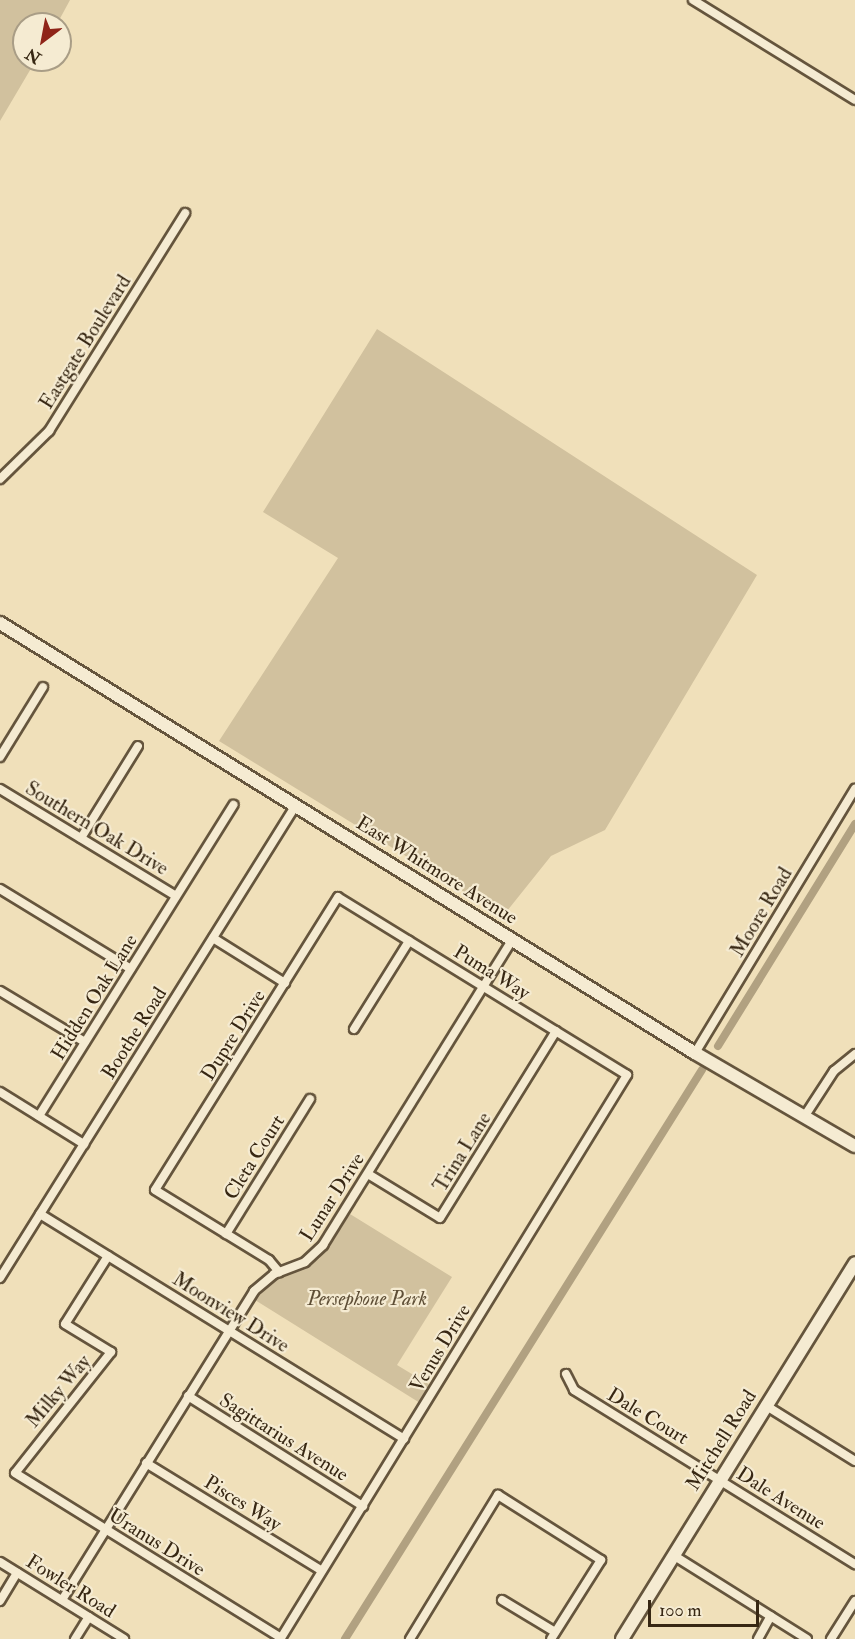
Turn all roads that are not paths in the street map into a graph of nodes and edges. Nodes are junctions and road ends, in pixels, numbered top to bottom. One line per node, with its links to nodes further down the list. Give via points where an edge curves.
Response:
1 (693, 0): 2 (street)
2 (855, 100)
3 (185, 213): 4 (street, Eastgate Boulevard, via 49,431)
4 (0, 479)
5 (0, 623): 12 (main road, East Whitmore Avenue)
6 (43, 687): 8 (street)
7 (138, 746): 13 (street)
8 (0, 757)
9 (0, 789): 13 (street, Southern Oak Drive)
10 (855, 789): 27 (street, Moore Road)
11 (233, 805): 15 (street, Hidden Oak Lane)
12 (296, 805): 17 (street, Boothe Road); 19 (main road, East Whitmore Avenue)
13 (81, 838): 15 (street, Southern Oak Drive)
14 (0, 889): 20 (street)
15 (176, 896): 20 (street, Hidden Oak Lane)
16 (338, 897): 18 (street, Puma Way); 21 (street, Dupre Drive)
17 (213, 938): 21 (street); 34 (street, Boothe Road)
18 (409, 940): 22 (street, Puma Way); 24 (street)
19 (512, 940): 22 (street, Lunar Drive); 27 (main road, East Whitmore Avenue)
20 (130, 969): 26 (street, Hidden Oak Lane)
21 (285, 982): 38 (street, Dupre Drive, via 155,1190)
22 (484, 987): 25 (street, Puma Way); 36 (street, Lunar Drive)
23 (0, 991): 26 (street)
24 (354, 1029)
25 (556, 1031): 29 (street, Puma Way); 36 (street, Trina Lane, via 440,1218)
26 (85, 1042): 32 (street, Hidden Oak Lane)
27 (695, 1053): 33 (main road, East Whitmore Avenue)
28 (855, 1054): 33 (street, via 834,1071)
29 (627, 1075): 47 (street, Venus Drive)
30 (0, 1092): 32 (street)
31 (310, 1099): 38 (street, Cleta Court)
32 (39, 1116): 34 (street)
33 (804, 1118): 35 (main road, East Whitmore Avenue)
34 (84, 1144): 37 (street, Boothe Road)
35 (855, 1146)
36 (368, 1174): 41 (street, Lunar Drive, via 317,1252)
37 (40, 1214): 39 (street, Moonview Drive); 42 (street, Boothe Road)
38 (226, 1234): 41 (street, via 269,1260)
39 (108, 1256): 43 (street, Moonview Drive); 50 (street, Milky Way, via 65,1324 111,1352)
40 (855, 1263): 46 (main road, Mitchell Road)
41 (279, 1272): 43 (street, Lunar Drive, via 256,1289)
42 (0, 1278)
43 (229, 1330): 45 (street, Lunar Drive); 47 (street, Moonview Drive)
44 (567, 1374): 51 (street, Dale Court, via 574,1390)
45 (188, 1396): 49 (street, Lunar Drive); 52 (street, Sagittarius Avenue)
46 (765, 1405): 48 (street); 51 (main road, Mitchell Road)
47 (404, 1439): 52 (street, Venus Drive)
48 (855, 1461)
49 (146, 1463): 53 (street, Lunar Drive); 57 (street, Pisces Way)
50 (15, 1473): 53 (street, Uranus Drive)
51 (720, 1480): 54 (main road, Mitchell Road); 56 (street, Dale Avenue)
52 (363, 1506): 57 (street, Venus Drive)
53 (105, 1529): 59 (street, Lunar Drive); 66 (street, Uranus Drive)
54 (673, 1555): 63 (street); 70 (main road, Mitchell Road)
55 (0, 1562): 58 (street, Fowler Road)
56 (855, 1564)
57 (322, 1571): 66 (street, Venus Drive)
58 (17, 1573): 59 (street, Fowler Road); 61 (street)
59 (62, 1600): 64 (street, Fowler Road)
60 (502, 1600): 65 (street)
61 (0, 1601)
62 (855, 1601): 73 (street)
63 (771, 1616): 71 (street); 72 (street)
64 (89, 1617): 67 (street); 68 (street, Fowler Road)
65 (553, 1636): 69 (street, via 601,1560 498,1495)
66 (280, 1638)
67 (75, 1639)
68 (124, 1639)
69 (410, 1639)
70 (622, 1639)
71 (758, 1639)
72 (807, 1639)
73 (831, 1639)

